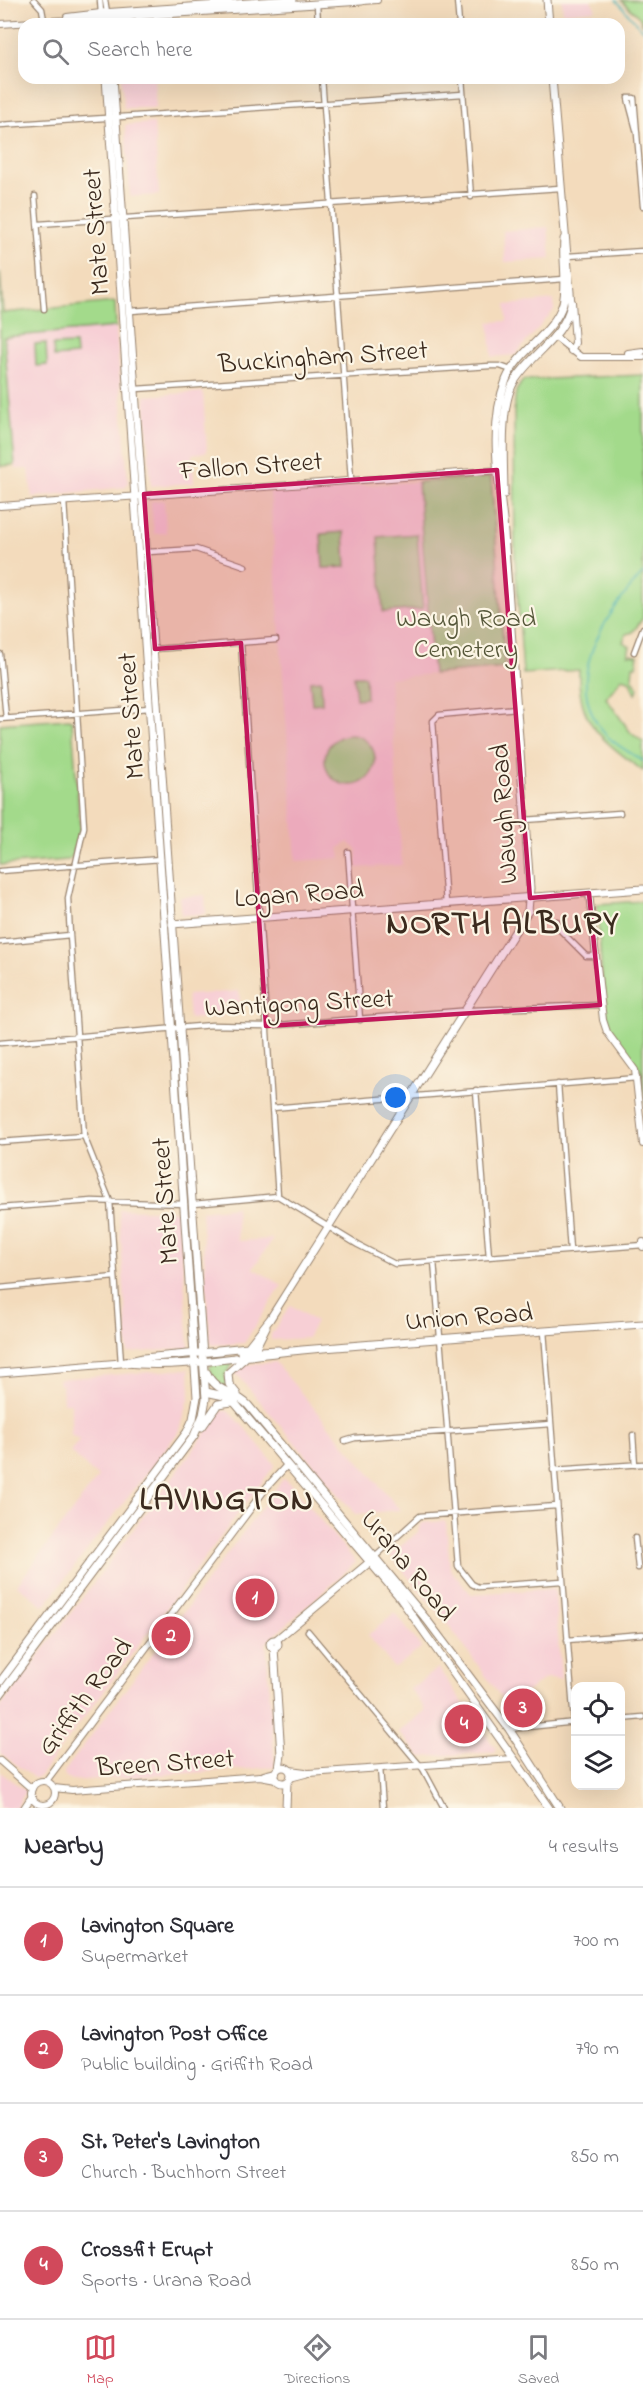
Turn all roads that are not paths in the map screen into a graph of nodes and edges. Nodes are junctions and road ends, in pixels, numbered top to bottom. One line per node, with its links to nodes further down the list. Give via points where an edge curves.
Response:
1 (34, 0): 11 (street)
2 (102, 0): 12 (street)
3 (293, 0): 8 (main road)
4 (362, 0): 5 (street); 9 (main road)
5 (377, 0)
6 (457, 0): 15 (street)
7 (547, 0): 16 (main road)
8 (233, 2): 12 (main road)
9 (317, 4): 10 (main road); 14 (street)
10 (146, 16): 12 (main road); 13 (main road)
11 (44, 18)
12 (105, 18)
13 (139, 18)
14 (318, 18)
15 (458, 18)
16 (548, 18)
17 (18, 22): 18 (street)
18 (0, 24)
19 (107, 84): 27 (main road, Mate Street)
20 (113, 84): 27 (main road, Mate Street)
21 (322, 84): 26 (street)
22 (463, 84): 24 (street)
23 (552, 84): 29 (main road)
24 (464, 94): 26 (street); 32 (street)
25 (634, 98): 30 (street, via 628,98 637,133)
26 (324, 104): 27 (street); 33 (street)
27 (113, 118): 28 (street); 35 (main road, Mate Street)
28 (0, 125)
29 (560, 188): 32 (street); 37 (main road)
30 (642, 190): 34 (street)
31 (35, 196): 36 (street)
32 (471, 196): 33 (street)
33 (332, 204): 35 (street); 42 (street)
34 (643, 206)
35 (120, 219): 36 (street); 44 (main road, Mate Street); 57 (main road, Mate Street)
36 (39, 225): 43 (street)
37 (564, 239): 39 (main road); 40 (main road, Waugh Road)
38 (643, 251): 39 (street)
39 (568, 256): 41 (main road)
40 (564, 279): 42 (street); 45 (main road, Waugh Road, via 563,303)
41 (571, 296): 46 (main road, Waugh Road, via 567,316); 47 (street, via 576,343)
42 (338, 297): 44 (street); 52 (street)
43 (44, 309)
44 (131, 311): 53 (main road, Mate Street)
45 (546, 330): 46 (main road); 51 (main road, Waugh Road)
46 (554, 336): 47 (street); 54 (main road, Waugh Road, via 512,384)
47 (571, 351): 49 (street, via 583,358)
48 (643, 351): 49 (street)
49 (610, 356): 50 (street)
50 (643, 357)
51 (511, 370): 52 (street, Buckingham Street, via 500,366); 54 (main road, Waugh Road, via 499,410)
52 (344, 375): 53 (street, Buckingham Street); 55 (street)
53 (136, 389): 56 (main road, Mate Street)
54 (500, 470): 55 (street, Fallon Street); 71 (main road, Waugh Road)
55 (351, 479): 56 (street, Fallon Street)
56 (144, 494): 57 (street, Fallon Street); 60 (main road, Mate Street)
57 (135, 495): 58 (street, Fallon Street); 70 (main road, Mate Street)
58 (64, 501): 59 (street, Fallon Street); 72 (street)
59 (0, 506)
60 (148, 552): 61 (street, via 196,549); 67 (main road, Mate Street)
61 (245, 566)
62 (643, 628): 66 (street)
63 (628, 639): 66 (street)
64 (276, 640): 65 (street)
65 (241, 643): 67 (street); 85 (street)
66 (635, 643): 68 (street)
67 (155, 649): 87 (main road, Mate Street)
68 (634, 652)
69 (0, 654): 73 (street)
70 (150, 708): 72 (street); 77 (main road, Mate Street)
71 (517, 708): 75 (main road, Waugh Road); 83 (street, via 434,717)
72 (77, 714): 73 (street); 78 (street, via 84,828)
73 (3, 719)
74 (620, 813): 75 (street)
75 (525, 820): 82 (main road, Waugh Road)
76 (348, 852): 84 (street)
77 (161, 859): 78 (street); 87 (main road, Mate Street)
78 (75, 864): 79 (street); 88 (street, via 68,898)
79 (0, 871)
80 (643, 889): 81 (main road, Logan Road)
81 (589, 893): 82 (main road, Logan Road); 90 (street)
82 (529, 898): 83 (main road, Logan Road); 92 (main road, Waugh Road, via 526,915)
83 (446, 904): 84 (main road, Logan Road)
84 (352, 911): 85 (main road, Logan Road); 93 (street)
85 (260, 917): 87 (main road, Logan Road); 94 (street)
86 (557, 921): 90 (street, via 558,928 586,957)
87 (170, 924): 95 (main road, Mate Street)
88 (70, 935): 89 (street); 96 (street)
89 (0, 942)
90 (595, 956): 91 (street)
91 (600, 1005): 92 (street, Wantigong Street); 98 (street, via 607,1032 632,1062)
92 (464, 1012): 93 (street, Wantigong Street); 101 (main road, Waugh Road)
93 (360, 1020): 94 (street, Wantigong Street)
94 (266, 1026): 95 (street, Wantigong Street); 102 (street)
95 (176, 1028): 96 (street, Wantigong Street); 108 (main road, Mate Street); 109 (main road, Mate Street)
96 (77, 1036): 97 (street, Wantigong Street); 103 (street)
97 (0, 1043)
98 (637, 1078): 99 (street); 105 (street)
99 (558, 1084): 100 (street); 113 (street)
100 (476, 1090): 101 (street); 114 (street)
101 (411, 1095): 102 (street); 111 (main road, Waugh Road)
102 (272, 1108): 106 (street)
103 (84, 1136): 104 (street); 107 (street)
104 (0, 1142)
105 (643, 1144)
106 (278, 1196): 109 (street); 111 (street)
107 (110, 1201): 108 (street); 110 (street); 116 (street)
108 (185, 1204): 128 (main road, Mate Street)
109 (194, 1204): 126 (main road, Mate Street)
110 (0, 1208)
111 (328, 1227): 115 (street, via 387,1262); 118 (main road, Waugh Road)
112 (643, 1245): 113 (street)
113 (570, 1250): 114 (street)
114 (489, 1257): 115 (street)
115 (434, 1261): 122 (street)
116 (115, 1278): 117 (street); 131 (street)
117 (0, 1288)
118 (270, 1319): 121 (main road, Waugh Road); 123 (main road, Waugh Road, via 248,1347)
119 (643, 1324): 120 (main road, Union Road)
120 (544, 1331): 122 (main road, Union Road); 138 (street)
121 (264, 1333): 124 (main road); 127 (main road, Waugh Road)
122 (441, 1339): 125 (main road, Union Road); 139 (street)
123 (218, 1350): 126 (main road, Union Road); 127 (main road, Union Road)
124 (267, 1350): 125 (main road, Union Road); 127 (main road, Union Road)
125 (298, 1350): 129 (main road, Union Road)
126 (204, 1351): 128 (main road, Union Road); 132 (main road, Mate Street)
127 (252, 1351): 129 (main road, Waugh Road)
128 (195, 1352): 130 (main road, Mate Street); 131 (main road, Union Road)
129 (245, 1357): 132 (main road, Union Road); 136 (main road, Waugh Road, via 229,1371 227,1378)
130 (196, 1361): 131 (main road, Union Road); 132 (main road, Union Road); 134 (main road, Mate Street)
131 (123, 1363): 133 (main road, Union Road)
132 (205, 1364): 135 (main road, Mate Street); 136 (main road, Urana Road, via 214,1386)
133 (0, 1373)
134 (198, 1382): 135 (main road); 144 (main road, Mate Street, via 192,1422)
135 (206, 1392): 137 (main road, Urana Road, via 224,1396); 141 (main road, Mate Street, via 204,1412)
136 (245, 1402): 143 (main road, Urana Road)
137 (236, 1405): 141 (main road, via 220,1402); 145 (main road, Urana Road)
138 (550, 1424): 139 (street); 149 (street)
139 (447, 1431): 142 (street); 152 (street)
140 (633, 1435): 147 (street)
141 (194, 1436): 148 (main road)
142 (345, 1441)
143 (295, 1459): 145 (main road); 158 (main road, Urana Road)
144 (165, 1462): 148 (main road); 151 (main road, Mate Street)
145 (287, 1464): 160 (main road, Urana Road); 183 (street, Griffith Road)
146 (643, 1464): 147 (street)
147 (635, 1465): 149 (street)
148 (171, 1467): 153 (main road)
149 (554, 1470): 150 (street)
150 (556, 1506): 152 (street); 162 (street)
151 (130, 1508): 153 (main road); 155 (main road, Mate Street)
152 (453, 1514): 158 (street, via 416,1518); 162 (street, via 458,1566 472,1584 485,1587)
153 (134, 1516): 156 (main road)
154 (635, 1538): 159 (street)
155 (99, 1549): 156 (main road); 163 (main road, Mate Street)
156 (106, 1554): 163 (main road)
157 (643, 1555): 159 (street)
158 (376, 1556): 160 (main road); 168 (main road, Urana Road)
159 (636, 1556): 161 (street)
160 (369, 1562): 171 (main road, Urana Road); 182 (main road, via 275,1644)
161 (638, 1568)
162 (562, 1581): 166 (street)
163 (74, 1590): 167 (main road)
164 (308, 1631): 180 (street)
165 (643, 1634): 166 (street)
166 (567, 1640): 170 (street)
167 (30, 1648): 169 (main road); 172 (main road)
168 (466, 1671): 171 (main road); 176 (main road, Urana Road)
169 (0, 1682)
170 (571, 1682)
171 (463, 1684): 178 (main road, Urana Road)
172 (0, 1695)
173 (643, 1718): 174 (street)
174 (625, 1719)
175 (571, 1723): 176 (street)
176 (509, 1729): 177 (main road, Urana Road)
177 (524, 1751): 178 (main road); 193 (main road, Urana Road)
178 (513, 1759): 180 (street, Breen Street); 192 (main road, Urana Road)
179 (0, 1761): 186 (street, via 21,1777)
180 (418, 1765): 181 (street, Breen Street); 191 (street)
181 (380, 1768): 182 (street, Breen Street); 190 (street)
182 (283, 1775): 185 (street, Breen Street); 189 (main road)
183 (46, 1781): 184 (street); 186 (street)
184 (54, 1788): 185 (street, Breen Street); 187 (street)
185 (72, 1790): 187 (street, Breen Street)
186 (37, 1797): 187 (street, Breen Street); 188 (street)
187 (52, 1802)
188 (26, 1808)
189 (286, 1808)
190 (383, 1808)
191 (444, 1808)
192 (549, 1808)
193 (560, 1808)

